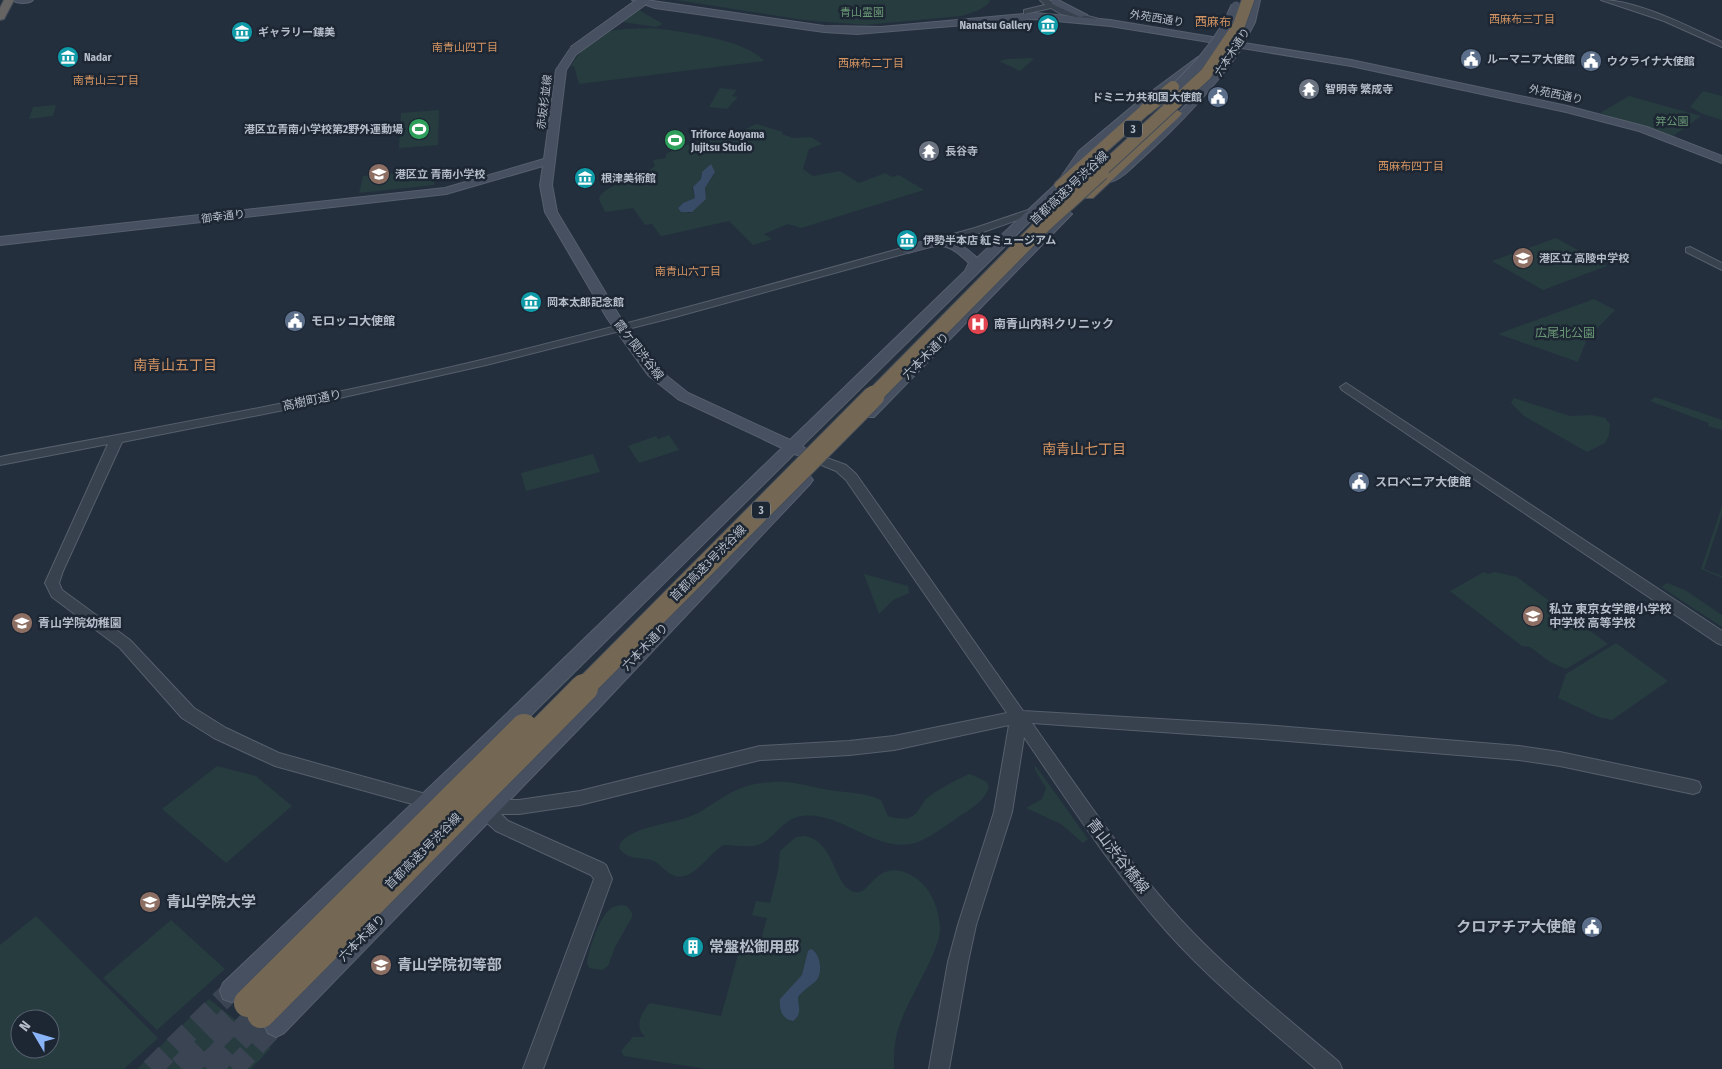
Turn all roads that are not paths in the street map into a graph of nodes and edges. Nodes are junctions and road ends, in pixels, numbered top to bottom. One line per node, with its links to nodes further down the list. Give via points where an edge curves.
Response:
1 (8, 0): 8 (main road); 13 (highway)
2 (17, 0): 3 (main road)
3 (29, 0)
4 (636, 0): 11 (main road, 外苑西通り, via 858,33)
5 (644, 0): 25 (main road, 赤坂杉並線, bridge, via 573,51 561,70)
6 (651, 0): 11 (main road, 外苑西通り, via 822,25 865,27)
7 (1605, 0): 19 (street, via 1667,19)
8 (0, 1)
9 (1244, 2): 14 (main road, 六本木通り); 16 (main road, 六本木通り, via 1227,17); 20 (highway, 首都高速3号渋谷線 / 3, bridge, via 1244,15 1233,36 1213,65); 21 (main road, bridge, via 1200,64); 28 (main road, bridge, via 1236,36 1216,66 1116,162)
10 (1053, 5): 11 (main road, 外苑西通り); 12 (main road, 外苑西通り); 12 (main road); 15 (street)
11 (1031, 14): 15 (main road, 外苑西通り)
12 (1083, 14): 16 (main road, 外苑西通り)
13 (0, 18)
14 (1251, 22): 17 (main road, via 1235,29); 18 (main road, 六本木通り)
15 (1110, 23): 16 (main road, 外苑西通り)
16 (1214, 37): 17 (main road, 外苑西通り); 20 (main road, 六本木通り)
17 (1227, 39): 18 (main road, 外苑西通り); 20 (main road)
18 (1241, 41): 23 (main road, 外苑西通り, via 1368,61 1600,113 1660,131); 24 (main road, 外苑西通り, via 1596,116 1668,138); 28 (main road, 六本木通り, via 1220,72 1182,114 1129,165)
19 (1722, 45)
20 (1202, 66): 22 (highway, bridge, via 1146,109); 26 (main road, 六本木通り, via 1184,73 1143,102 1083,153); 28 (highway, via 1192,95); 50 (highway, 首都高速3号渋谷線 / 3, bridge)
21 (1161, 102): 22 (main road)
22 (1096, 156): 26 (highway); 29 (main road)
23 (1722, 156)
24 (1722, 160)
25 (549, 161): 27 (main road); 36 (main road, 霞ケ関渋谷線, via 547,198 551,212)
26 (1061, 184): 29 (main road, 六本木通り)
27 (446, 191): 31 (main road, 御幸通り)
28 (1088, 195): 29 (main road)
29 (1049, 218): 30 (main road); 32 (street, via 979,230); 38 (main road, 六本木通り); 40 (main road)
30 (1004, 238): 35 (main road)
31 (0, 241)
32 (908, 249): 35 (main road, via 942,241 952,242 976,263); 36 (street)
33 (1690, 250): 34 (street)
34 (1722, 267)
35 (970, 272): 40 (main road)
36 (621, 328): 39 (street, 高樹町通り, via 428,375); 40 (main road, 霞ケ関渋谷線, via 653,372 683,396)
37 (1346, 387): 43 (street)
38 (892, 390): 40 (main road, via 866,399 820,445); 42 (main road, 六本木通り)
39 (116, 439): 41 (street, 高樹町通り); 47 (street, via 56,571 52,583 57,593 125,644 188,713 220,733 275,759)
40 (800, 450): 42 (main road, 霞ケ関渋谷線); 47 (main road, via 712,526)
41 (0, 460)
42 (824, 461): 44 (main road, 六本木通り); 45 (street, 青山渋谷橋線, via 851,477)
43 (1722, 639)
44 (600, 694): 48 (main road, via 526,739); 49 (main road, 六本木通り)
45 (1018, 717): 46 (street, via 1263,732 1519,753); 49 (street, via 894,743 760,753 580,798 519,807); 52 (street, via 1003,812 967,925); 53 (street, 青山渋谷橋線, via 1117,858 1174,926 1238,990)
46 (1693, 787)
47 (427, 802): 48 (street); 50 (main road)
48 (456, 805): 49 (street)
49 (490, 807): 50 (main road, 六本木通り); 51 (street, via 493,818 502,826 597,869 603,879)
50 (254, 1008)
51 (533, 1069)
52 (939, 1069)
53 (1332, 1069)

